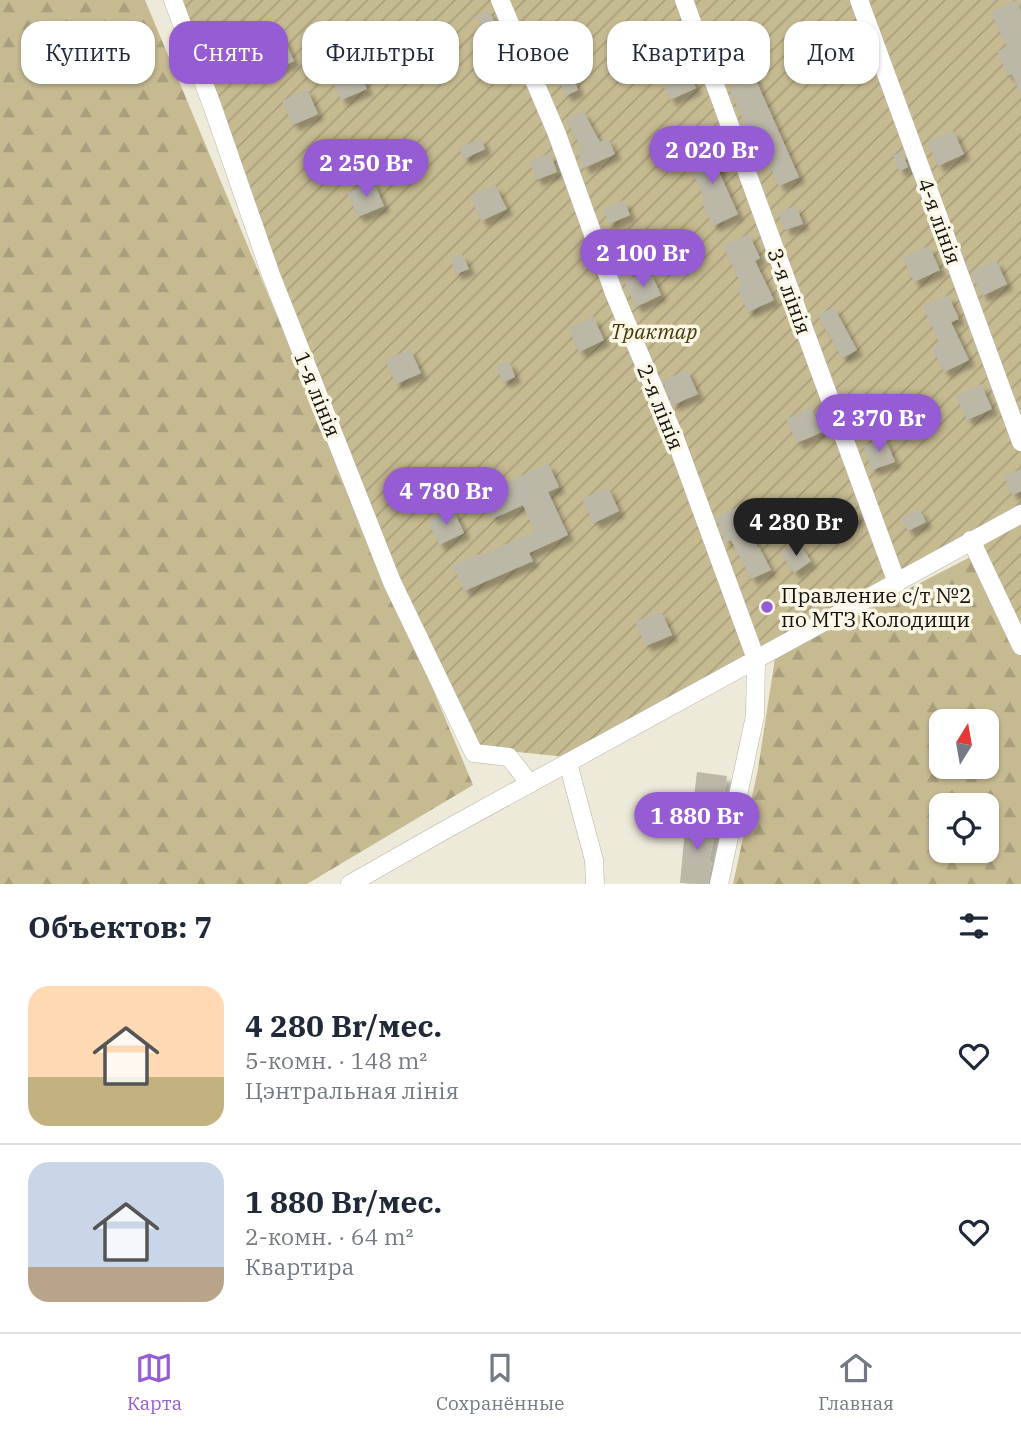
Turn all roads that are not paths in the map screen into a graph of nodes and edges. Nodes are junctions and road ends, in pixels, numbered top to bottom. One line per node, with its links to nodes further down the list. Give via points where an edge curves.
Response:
1 (173, 0): 12 (street, 1-я лінія, via 271,275 392,582 474,753 509,757)
2 (500, 0): 10 (street, 2-я лінія, via 557,134)
3 (684, 0): 8 (street, 3-я лінія)
4 (859, 0): 5 (street, 4-я лінія)
5 (1021, 442)
6 (1021, 514): 7 (street)
7 (971, 540): 8 (street); 9 (street)
8 (897, 583): 10 (street)
9 (1021, 646)
10 (756, 659): 11 (street); 15 (street, via 755,716)
11 (568, 762): 12 (street); 14 (street, via 594,860)
12 (530, 784): 13 (street)
13 (350, 884)
14 (595, 884)
15 (719, 884)

